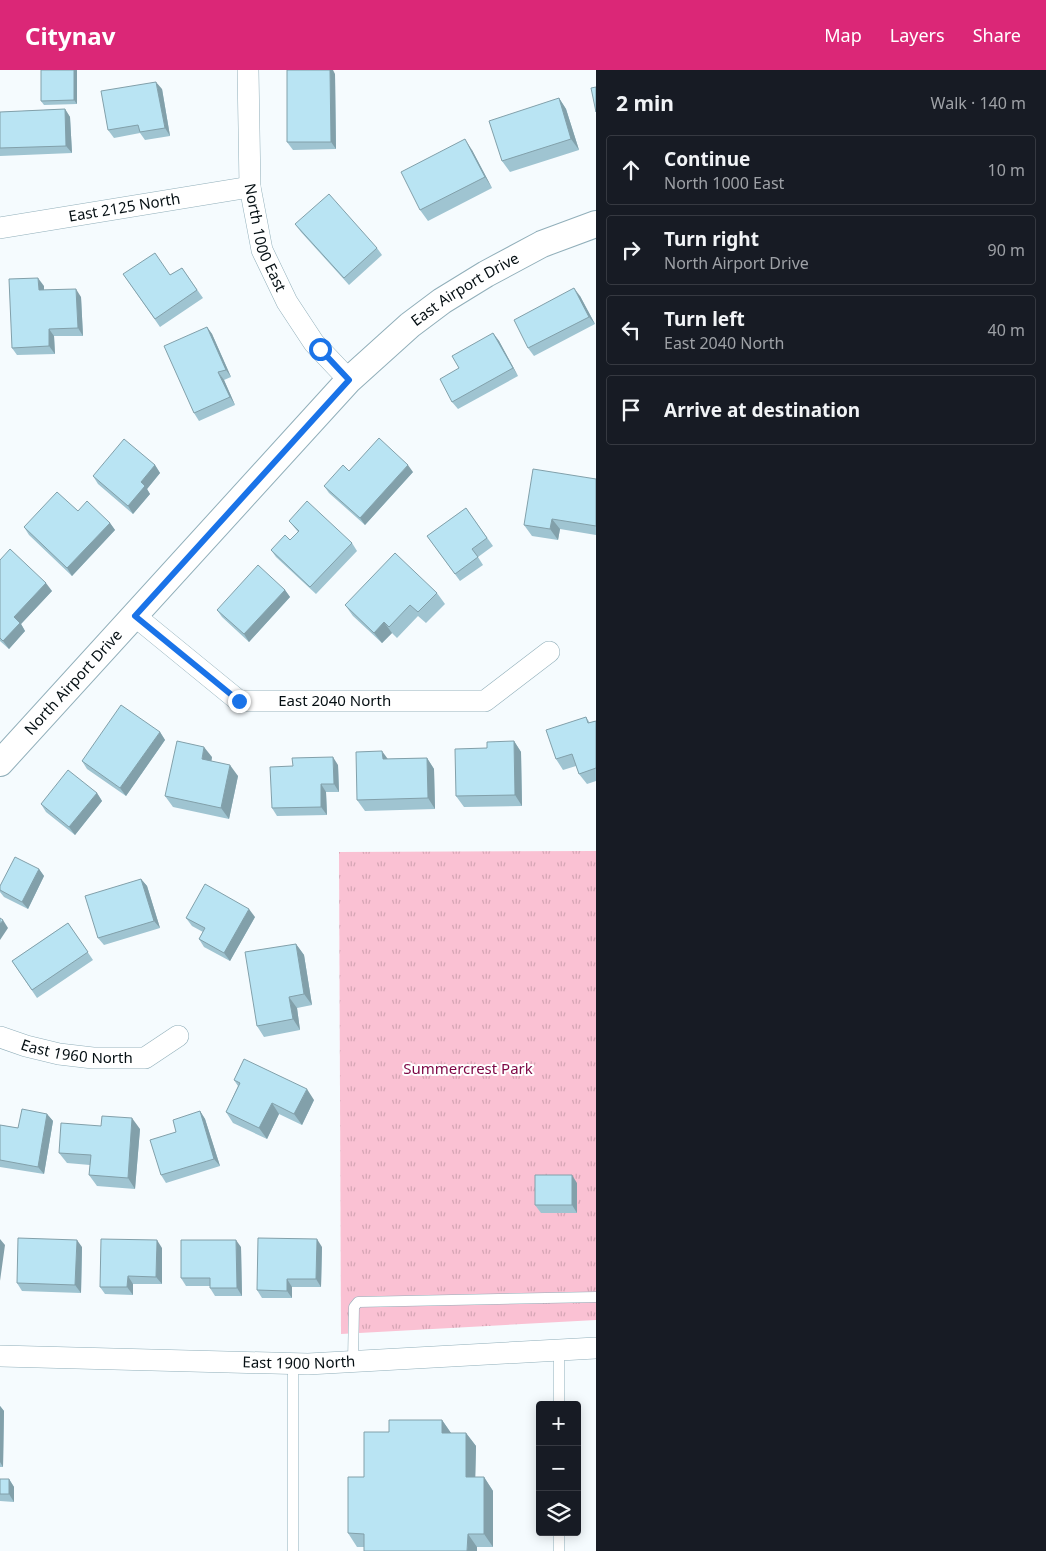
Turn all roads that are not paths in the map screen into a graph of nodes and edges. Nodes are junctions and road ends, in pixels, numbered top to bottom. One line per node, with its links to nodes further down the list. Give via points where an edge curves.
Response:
1 (248, 70): 2 (street, North 1000 East)
2 (250, 187): 4 (street, East 2125 North); 5 (street, North 1000 East, via 262,250 287,302 314,343)
3 (596, 224): 5 (street, East Airport Drive, via 542,244 442,301)
4 (0, 228)
5 (349, 380): 6 (street, North Airport Drive)
6 (135, 616): 7 (street, East 2040 North, via 239,701 485,701); 8 (street, North Airport Drive)
7 (549, 652)
8 (0, 764)
9 (178, 1036): 10 (street, East 1960 North, via 145,1058 59,1054)
10 (0, 1037)
11 (596, 1297): 15 (lane, via 358,1302 354,1307)
12 (596, 1348): 13 (street, East 1900 North)
13 (559, 1350): 15 (street, East 1900 North); 17 (lane)
14 (0, 1356): 16 (street, East 1900 North)
15 (353, 1361): 16 (street, East 1900 North)
16 (294, 1363): 19 (lane)
17 (559, 1401)
18 (559, 1536): 20 (lane)
19 (293, 1551)
20 (559, 1551)

